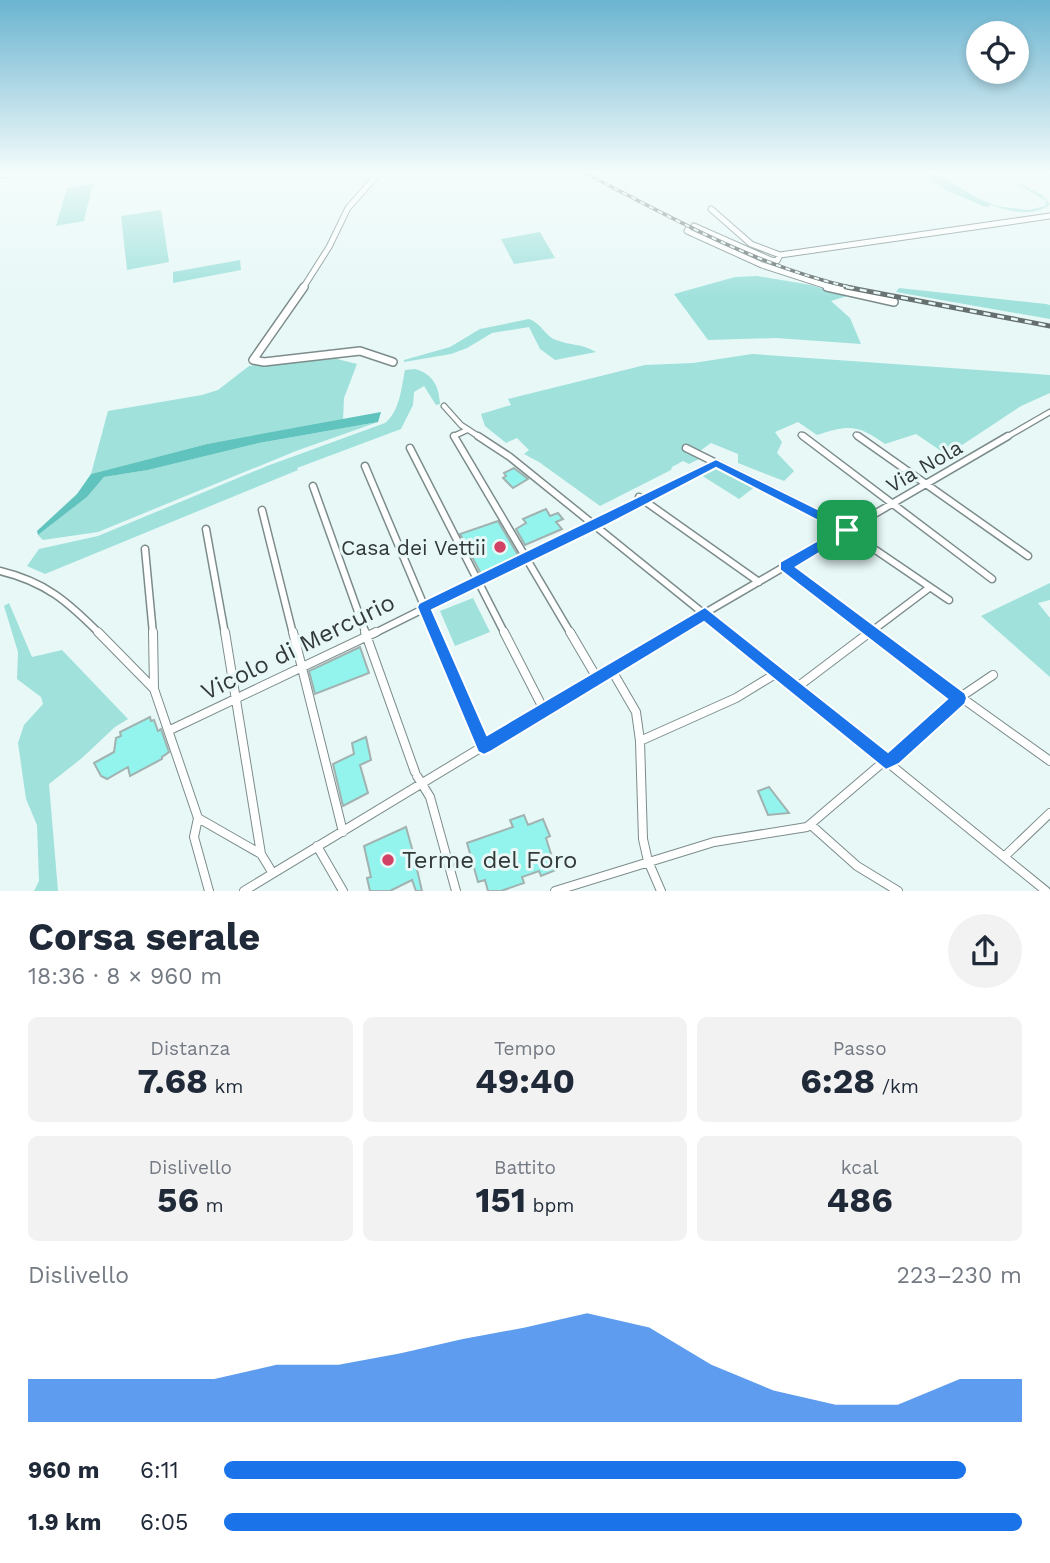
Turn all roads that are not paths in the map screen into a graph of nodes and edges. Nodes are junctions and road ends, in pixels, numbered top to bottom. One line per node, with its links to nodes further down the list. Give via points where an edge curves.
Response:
1 (344, 216): 6 (street, via 281,323 253,360 360,351)
2 (717, 216): 4 (street, via 760,249)
3 (1050, 216): 4 (street)
4 (780, 255): 5 (street, via 777,261 771,260 700,226 687,231 785,275)
5 (894, 302)
6 (393, 362)
7 (444, 406): 9 (street)
8 (1050, 412): 16 (street, Via Nola)
9 (464, 428): 21 (street, via 510,457); 26 (street, via 454,436)
10 (801, 435): 19 (street)
11 (856, 435): 16 (street)
12 (410, 448): 30 (street)
13 (686, 448): 14 (street)
14 (716, 463): 18 (street, Vicolo di Mercurio); 23 (street)
15 (365, 466): 34 (street)
16 (925, 484): 19 (street, Via Nola); 25 (street)
17 (313, 486): 37 (street)
18 (641, 498): 21 (street, Vicolo di Mercurio); 31 (street)
19 (891, 503): 23 (street, Via Nola); 29 (street)
20 (262, 510): 38 (street)
21 (595, 526): 26 (street, Vicolo di Mercurio); 35 (street)
22 (206, 529): 46 (street)
23 (847, 530): 27 (street, Via Nola); 32 (street)
24 (145, 549): 44 (street, via 155,643)
25 (1027, 556)
26 (527, 558): 30 (street, Vicolo di Mercurio); 42 (street)
27 (785, 566): 31 (street, Via Nola); 36 (street)
28 (0, 571): 44 (street, via 21,576 65,599)
29 (992, 579)
30 (477, 581): 34 (street, Vicolo di Mercurio); 47 (street)
31 (759, 582): 35 (street, Via Nola)
32 (929, 588): 33 (street); 36 (street)
33 (950, 600)
34 (424, 607): 37 (street, Vicolo di Mercurio); 50 (street)
35 (705, 614): 39 (street, Via Nola); 40 (street)
36 (869, 630): 43 (street); 45 (street)
37 (366, 636): 38 (street, Vicolo di Mercurio); 53 (street)
38 (304, 668): 46 (street, Vicolo di Mercurio); 57 (street)
39 (611, 669): 42 (street, Via Nola); 49 (street, via 636,712)
40 (777, 673): 43 (street); 49 (street, via 747,693)
41 (993, 676): 45 (street)
42 (597, 678): 47 (street, Via Nola)
43 (796, 688): 51 (street)
44 (154, 689): 48 (street)
45 (960, 698): 51 (street); 52 (street)
46 (237, 699): 48 (street, Vicolo di Mercurio); 59 (street)
47 (544, 710): 50 (street, Via Nola)
48 (170, 730): 55 (street)
49 (640, 741): 61 (street, via 643,839)
50 (484, 747): 53 (street, Via Nola, via 429,777)
51 (886, 761): 56 (street); 60 (street)
52 (1050, 761)
53 (418, 777): 57 (street, Via Nola); 67 (street)
54 (1050, 813): 60 (street)
55 (198, 818): 59 (street); 64 (street, via 194,837)
56 (811, 825): 61 (street, via 727,839); 63 (street, via 858,866)
57 (343, 832): 58 (street, Via Nola)
58 (317, 846): 62 (street, Via Nola); 66 (street)
59 (261, 854): 62 (street)
60 (1007, 854): 70 (street)
61 (648, 861): 68 (street); 69 (street)
62 (272, 872): 65 (street, Via Nola)
63 (894, 888)
64 (208, 891)
65 (244, 891)
66 (343, 891)
67 (457, 891)
68 (555, 891)
69 (661, 891)
70 (1046, 891)

